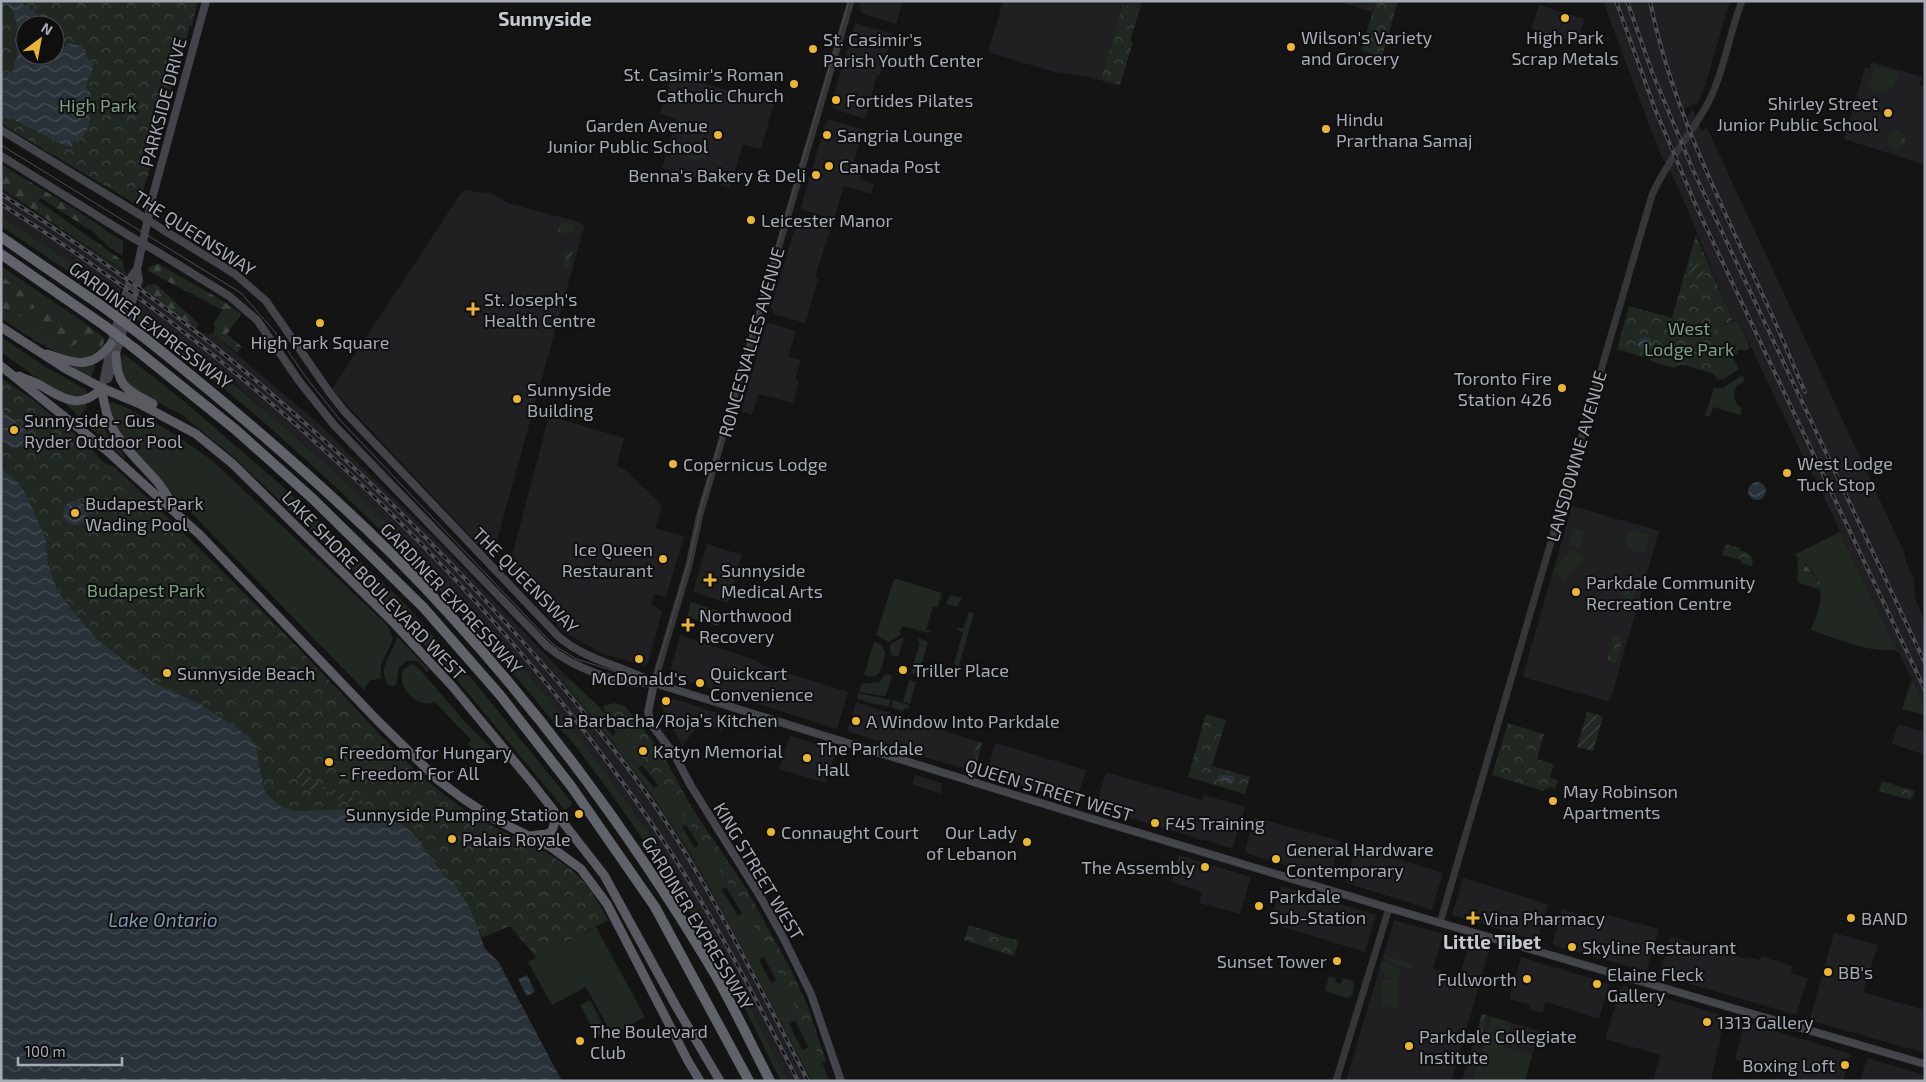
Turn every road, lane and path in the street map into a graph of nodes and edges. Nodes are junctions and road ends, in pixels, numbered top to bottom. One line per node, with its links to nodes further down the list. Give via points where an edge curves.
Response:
1 (206, 1): 8 (main road, PARKSIDE DRIVE, via 153,195)
2 (851, 1): 18 (street, RONCESVALLES AVENUE, via 700,514 689,565)
3 (1742, 1): 22 (street, LANSDOWNE AVENUE, via 1711,96 1652,195)
4 (1, 130): 18 (main road, THE QUEENSWAY, bridge, via 235,274 266,301 345,412 559,637 595,660)
5 (1, 156): 18 (main road, THE QUEENSWAY, bridge, via 229,296 258,320 298,382 334,425 547,646 562,658 599,674 632,682)
6 (1, 237): 27 (highway, GARDINER EXPRESSWAY, bridge, via 142,335 239,413 392,554 458,625 528,706 621,828 714,973)
7 (1, 254): 26 (highway, GARDINER EXPRESSWAY, bridge, via 105,326 236,430 320,505 422,607 500,695 572,786 655,907)
8 (137, 269): 10 (main road, PARKSIDE DRIVE, via 131,277); 12 (main road, PARKSIDE DRIVE, via 139,280)
9 (1, 327): 11 (highway, LAKE SHORE BOULEVARD WEST)
10 (111, 344): 11 (highway, via 101,355 86,363); 15 (main road, PARKSIDE DRIVE)
11 (35, 351): 15 (highway, LAKE SHORE BOULEVARD WEST)
12 (116, 355): 15 (main road, PARKSIDE DRIVE, via 107,383); 16 (highway, via 123,386 170,413)
13 (1, 366): 14 (highway)
14 (10, 372): 15 (highway, via 67,400 84,400 95,396); 17 (highway, via 106,450)
15 (102, 388): 16 (highway, LAKE SHORE BOULEVARD WEST); 17 (highway, via 106,414 113,431 155,479)
16 (196, 434): 19 (highway, LAKE SHORE BOULEVARD WEST, via 233,464 392,620 452,686)
17 (186, 523): 20 (highway, via 438,780 494,820)
18 (654, 683): 21 (main road, QUEEN STREET WEST); 28 (main road, KING STREET WEST, via 648,712 651,724 674,754 785,941 811,994)
19 (550, 804): 20 (highway, via 555,821 552,830 544,835); 25 (highway, LAKE SHORE BOULEVARD WEST, via 604,875 676,1008)
20 (528, 836): 24 (highway, via 571,860 599,891)
21 (1388, 908): 22 (main road, QUEEN STREET WEST); 29 (street)
22 (1440, 923): 23 (main road, QUEEN STREET WEST)
23 (1925, 1064)
24 (700, 1081)
25 (720, 1081)
26 (749, 1081)
27 (770, 1081)
28 (841, 1081)
29 (1336, 1081)

